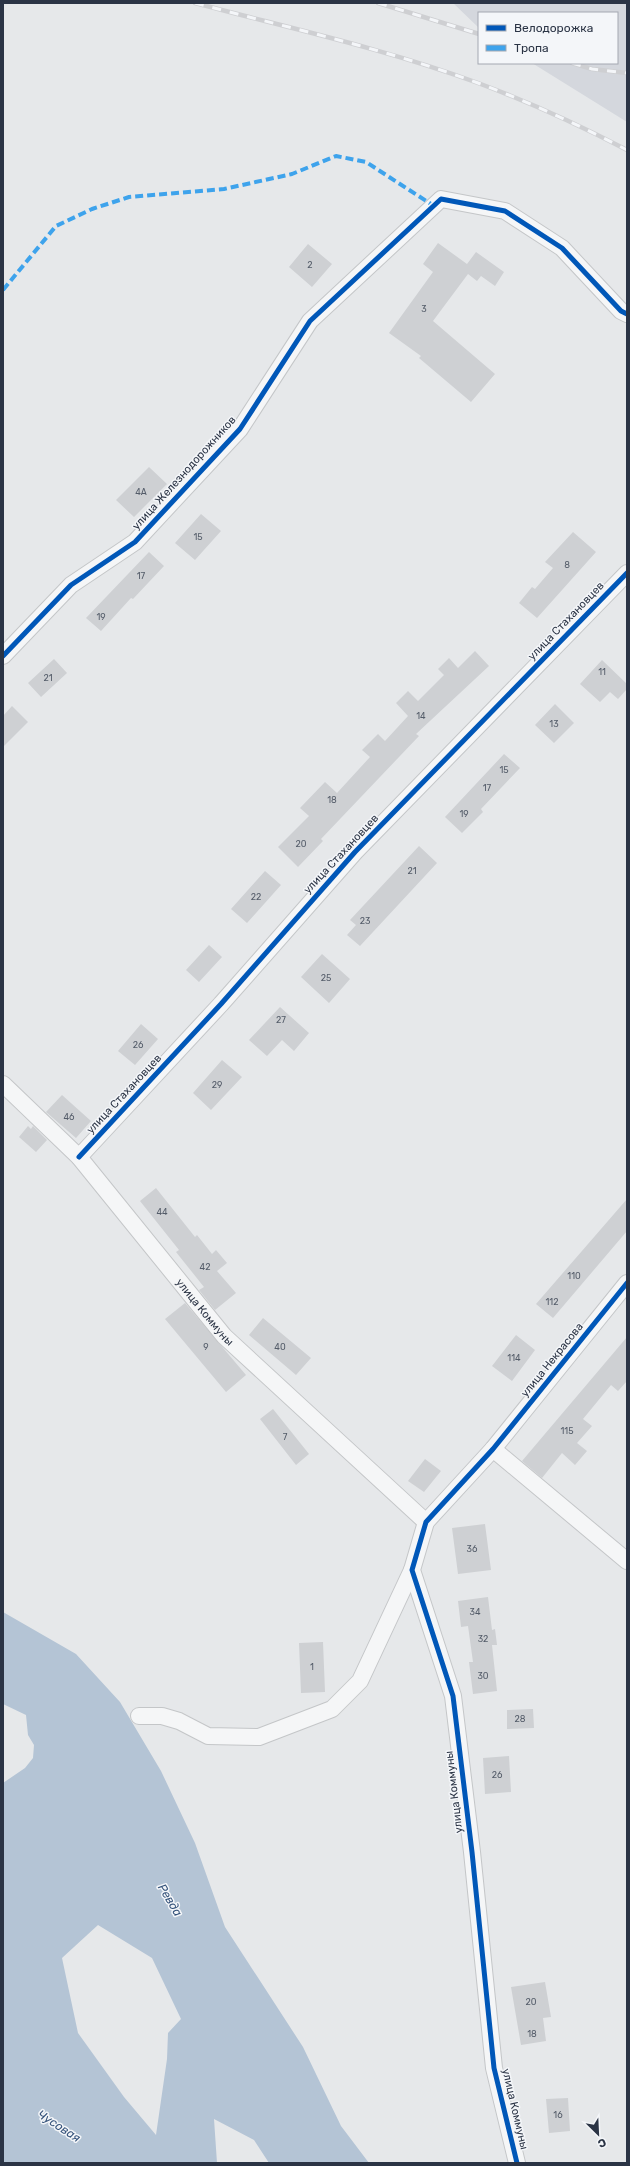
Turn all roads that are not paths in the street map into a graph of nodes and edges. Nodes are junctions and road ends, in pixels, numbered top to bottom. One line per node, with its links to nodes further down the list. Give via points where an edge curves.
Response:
1 (627, 314): 3 (street, улица Железнодорожников, via 621,312 562,248 505,211 441,199 310,321 240,429 135,542 71,585)
2 (627, 573): 5 (street, улица Стахановцев, via 355,852 221,1004)
3 (3, 656)
4 (3, 1084): 5 (street, улица Коммуны)
5 (79, 1157): 8 (street, улица Коммуны, via 224,1336)
6 (627, 1283): 7 (street, улица Некрасова)
7 (493, 1449): 8 (street); 9 (street)
8 (426, 1522): 10 (street)
9 (627, 1560)
10 (412, 1570): 11 (street, via 360,1681 332,1710 259,1737 208,1736 179,1720 162,1716); 12 (street, улица Коммуны, via 453,1696 494,2068)
11 (139, 1716)
12 (517, 2163)

